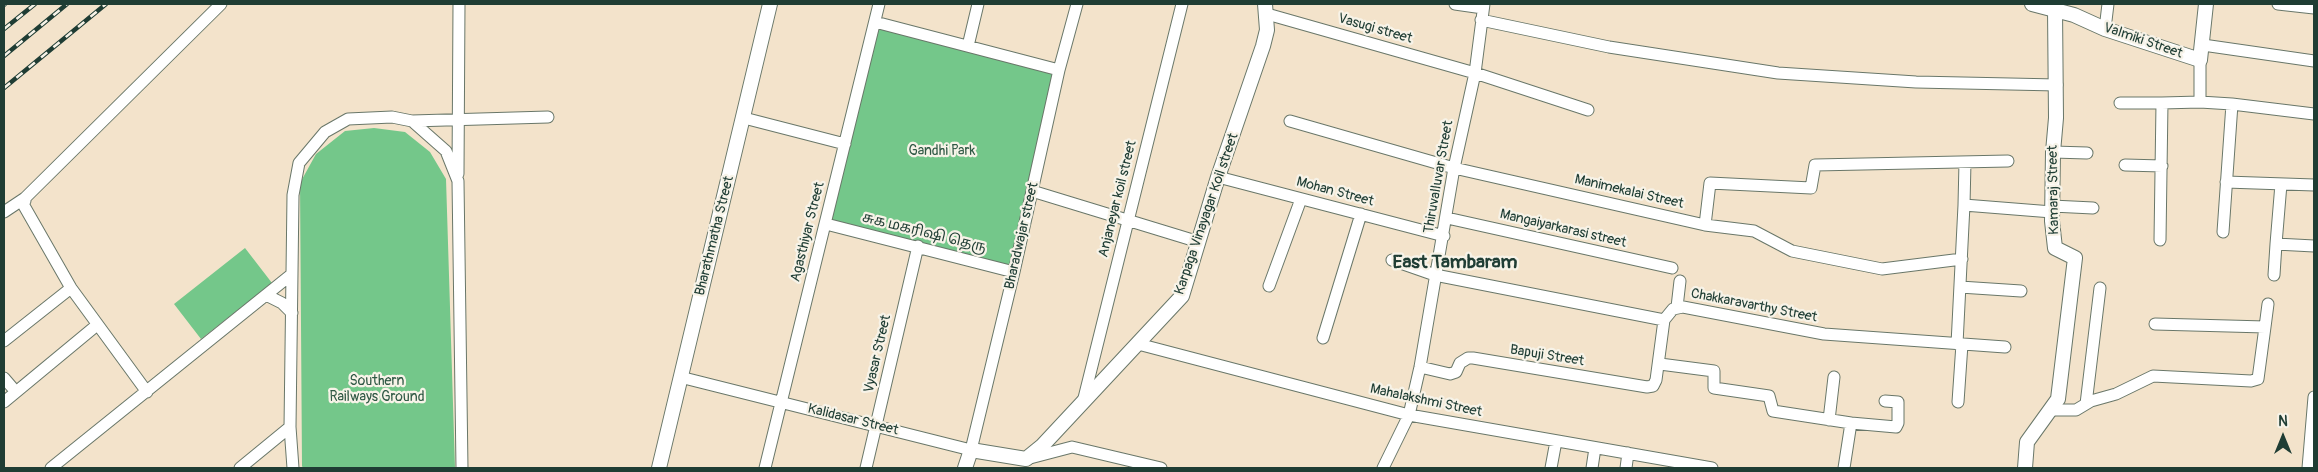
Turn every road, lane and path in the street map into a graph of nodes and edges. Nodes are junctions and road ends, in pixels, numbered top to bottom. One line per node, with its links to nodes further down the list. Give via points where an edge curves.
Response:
1 (221, 4): 52 (street)
2 (459, 4): 34 (street)
3 (770, 4): 35 (street, Bharathmatha Street)
4 (880, 4): 18 (street, Agasthiyar Street)
5 (978, 4): 21 (street)
6 (1077, 4): 24 (street, Bharadwajar street)
7 (1182, 4): 60 (street, Anjaneyar koil street)
8 (1455, 4): 13 (street)
9 (2032, 4): 16 (street, Valmiki Street)
10 (2108, 4): 19 (street)
11 (2204, 4): 20 (street, Valmiki Street)
12 (2278, 4): 14 (street)
13 (1484, 6): 17 (street, Thiruvalluvar Street)
14 (2314, 8)
15 (1266, 9): 25 (street, Vasugi street); 46 (street, Karpaga Vinayagar Koil street, via 1268,30)
16 (2055, 9): 19 (street, Valmiki Street); 26 (street, Kamaraj Street)
17 (1481, 20): 25 (street, Thiruvalluvar Street); 26 (street, via 1609,47 1778,73 1916,82)
18 (875, 22): 21 (street); 38 (street, Agasthiyar Street)
19 (2105, 29): 22 (street, Valmiki Street)
20 (2203, 45): 22 (street, Valmiki Street); 23 (street)
21 (968, 46): 24 (street)
22 (2200, 60): 27 (street)
23 (2314, 61)
24 (1058, 70): 51 (street, Bharadwajar street)
25 (1475, 74): 31 (street, Vasugi street); 45 (street, Thiruvalluvar Street)
26 (2057, 85): 39 (street, Kamaraj Street)
27 (2200, 102): 29 (street); 30 (street)
28 (2120, 103): 29 (street)
29 (2162, 103): 44 (street)
30 (2232, 104): 32 (street); 48 (street)
31 (1588, 110)
32 (2314, 114)
33 (548, 117): 34 (street)
34 (459, 118): 36 (street); 47 (street)
35 (744, 118): 38 (street); 98 (street, Bharathmatha Street)
36 (412, 121): 47 (street, via 446,151); 74 (street, via 392,117 348,119 325,132 299,164 293,195)
37 (1290, 121): 45 (street, Manimekalai Street)
38 (845, 144): 61 (street, Agasthiyar Street)
39 (2053, 152): 40 (street); 56 (street, Kamaraj Street)
40 (2086, 153)
41 (2008, 160): 42 (street)
42 (1965, 162): 54 (street); 62 (street, via 1815,165 1811,188 1710,183)
43 (2125, 165): 44 (street)
44 (2162, 166): 65 (street)
45 (1454, 168): 59 (street, Thiruvalluvar Street); 62 (street, Manimekalai Street)
46 (1218, 178): 53 (street, Mohan Street); 66 (street, Karpaga Vinayagar Koil street)
47 (458, 181): 125 (street)
48 (2226, 182): 49 (street); 63 (street)
49 (2281, 184): 50 (street); 67 (street)
50 (2314, 185)
51 (1032, 192): 60 (street); 73 (street, Bharadwajar street)
52 (25, 198): 57 (street); 80 (street, via 25,210)
53 (1301, 199): 58 (street, Mohan Street); 78 (street)
54 (1964, 205): 56 (street); 70 (street)
55 (2093, 208): 56 (street)
56 (2052, 209): 110 (street, Kamaraj Street, via 2055,248 2075,258 2058,399)
57 (4, 212)
58 (1360, 214): 64 (street, Mohan Street); 91 (street)
59 (1447, 218): 64 (street, Thiruvalluvar Street); 72 (street, Mangaiyarkarasi street)
60 (1128, 220): 66 (street); 107 (street, Anjaneyar koil street)
61 (826, 224): 68 (street, சுக மகரிஷி தெரு); 106 (street, Agasthiyar Street)
62 (1705, 225): 70 (street, Manimekalai Street, via 1754,231 1792,251 1882,269)
63 (2223, 232)
64 (1444, 236): 75 (street, Thiruvalluvar Street)
65 (2160, 240)
66 (1198, 242): 93 (street, Karpaga Vinayagar Koil street, via 1182,296)
67 (2276, 244): 69 (street); 76 (street)
68 (918, 246): 73 (street, சுக மகரிஷி தெரு); 114 (street, Vyasar Street)
69 (2314, 246)
70 (1962, 259): 79 (street)
71 (1392, 260): 75 (street)
72 (1672, 268)
73 (1014, 272): 118 (street, Bharadwajar street)
74 (292, 274): 83 (street); 86 (street)
75 (1435, 275): 87 (street); 97 (street, Thiruvalluvar Street)
76 (2274, 275)
77 (1680, 281): 85 (street)
78 (1269, 286)
79 (1960, 287): 82 (street); 94 (street)
80 (71, 288): 89 (street); 92 (street)
81 (2100, 288): 109 (street)
82 (2021, 291)
83 (266, 295): 86 (street, via 282,303); 102 (street)
84 (2268, 304): 90 (street)
85 (1677, 307): 87 (street, Chakkaravarthy Street); 94 (street, Chakkaravarthy Street, via 1824,334)
86 (292, 313): 115 (street)
87 (1664, 320): 96 (street, Bapuji Street)
88 (2155, 324): 90 (street)
89 (97, 325): 101 (street); 102 (street)
90 (2265, 328): 109 (street, via 2260,376 2255,380 2153,376)
91 (1323, 338)
92 (4, 341)
93 (1138, 344): 107 (street, Karpaga Vinayagar Koil street); 111 (street, Mahalakshmi Street)
94 (1960, 344): 95 (street, Chakkaravarthy Street); 108 (street)
95 (2005, 347)
96 (1660, 364): 97 (street, Bapuji Street, via 1653,386 1647,388 1473,358 1460,363 1456,372 1450,374); 112 (street, via 1714,371 1714,388 1767,395 1773,411)
97 (1420, 367): 111 (street, Thiruvalluvar Street)
98 (680, 377): 106 (street, Kalidasar Street); 126 (street, Bharathmatha Street)
99 (1834, 377): 112 (street)
100 (4, 378): 101 (street)
101 (16, 392): 105 (street)
102 (147, 392): 122 (street)
103 (2314, 397): 119 (street)
104 (1885, 401): 113 (street, via 1898,404 1898,425 1890,428)
105 (4, 402)
106 (781, 402): 114 (street, Kalidasar Street); 127 (street, Agasthiyar Street)
107 (1083, 402): 121 (street, Karpaga Vinayagar Koil street)
108 (1958, 402)
109 (2086, 404): 110 (street, via 2076,410)
110 (2050, 410): 137 (street, Kamaraj Street, via 2027,442)
111 (1409, 415): 116 (street, Mahalakshmi Street); 131 (street, Thiruvalluvar Street)
112 (1829, 420): 113 (street)
113 (1851, 423): 136 (street)
114 (877, 426): 118 (street, Kalidasar Street); 128 (street, Vyasar Street)
115 (290, 427): 123 (street); 124 (street)
116 (1556, 441): 117 (street, Mahalakshmi Street); 132 (street)
117 (1596, 448): 120 (street, Mahalakshmi Street); 133 (street)
118 (971, 450): 121 (street, Kalidasar Street); 129 (street, Bharadwajar street)
119 (2312, 450): 138 (street)
120 (1628, 453): 134 (street); 135 (street, Mahalakshmi Street)
121 (1026, 459): 130 (street, via 1072,447)
122 (51, 468)
123 (240, 468)
124 (293, 468)
125 (462, 468)
126 (659, 468)
127 (765, 468)
128 (866, 468)
129 (965, 468)
130 (1161, 468)
131 (1383, 468)
132 (1551, 468)
133 (1592, 468)
134 (1626, 468)
135 (1712, 468)
136 (1844, 468)
137 (2025, 468)
138 (2308, 468)

